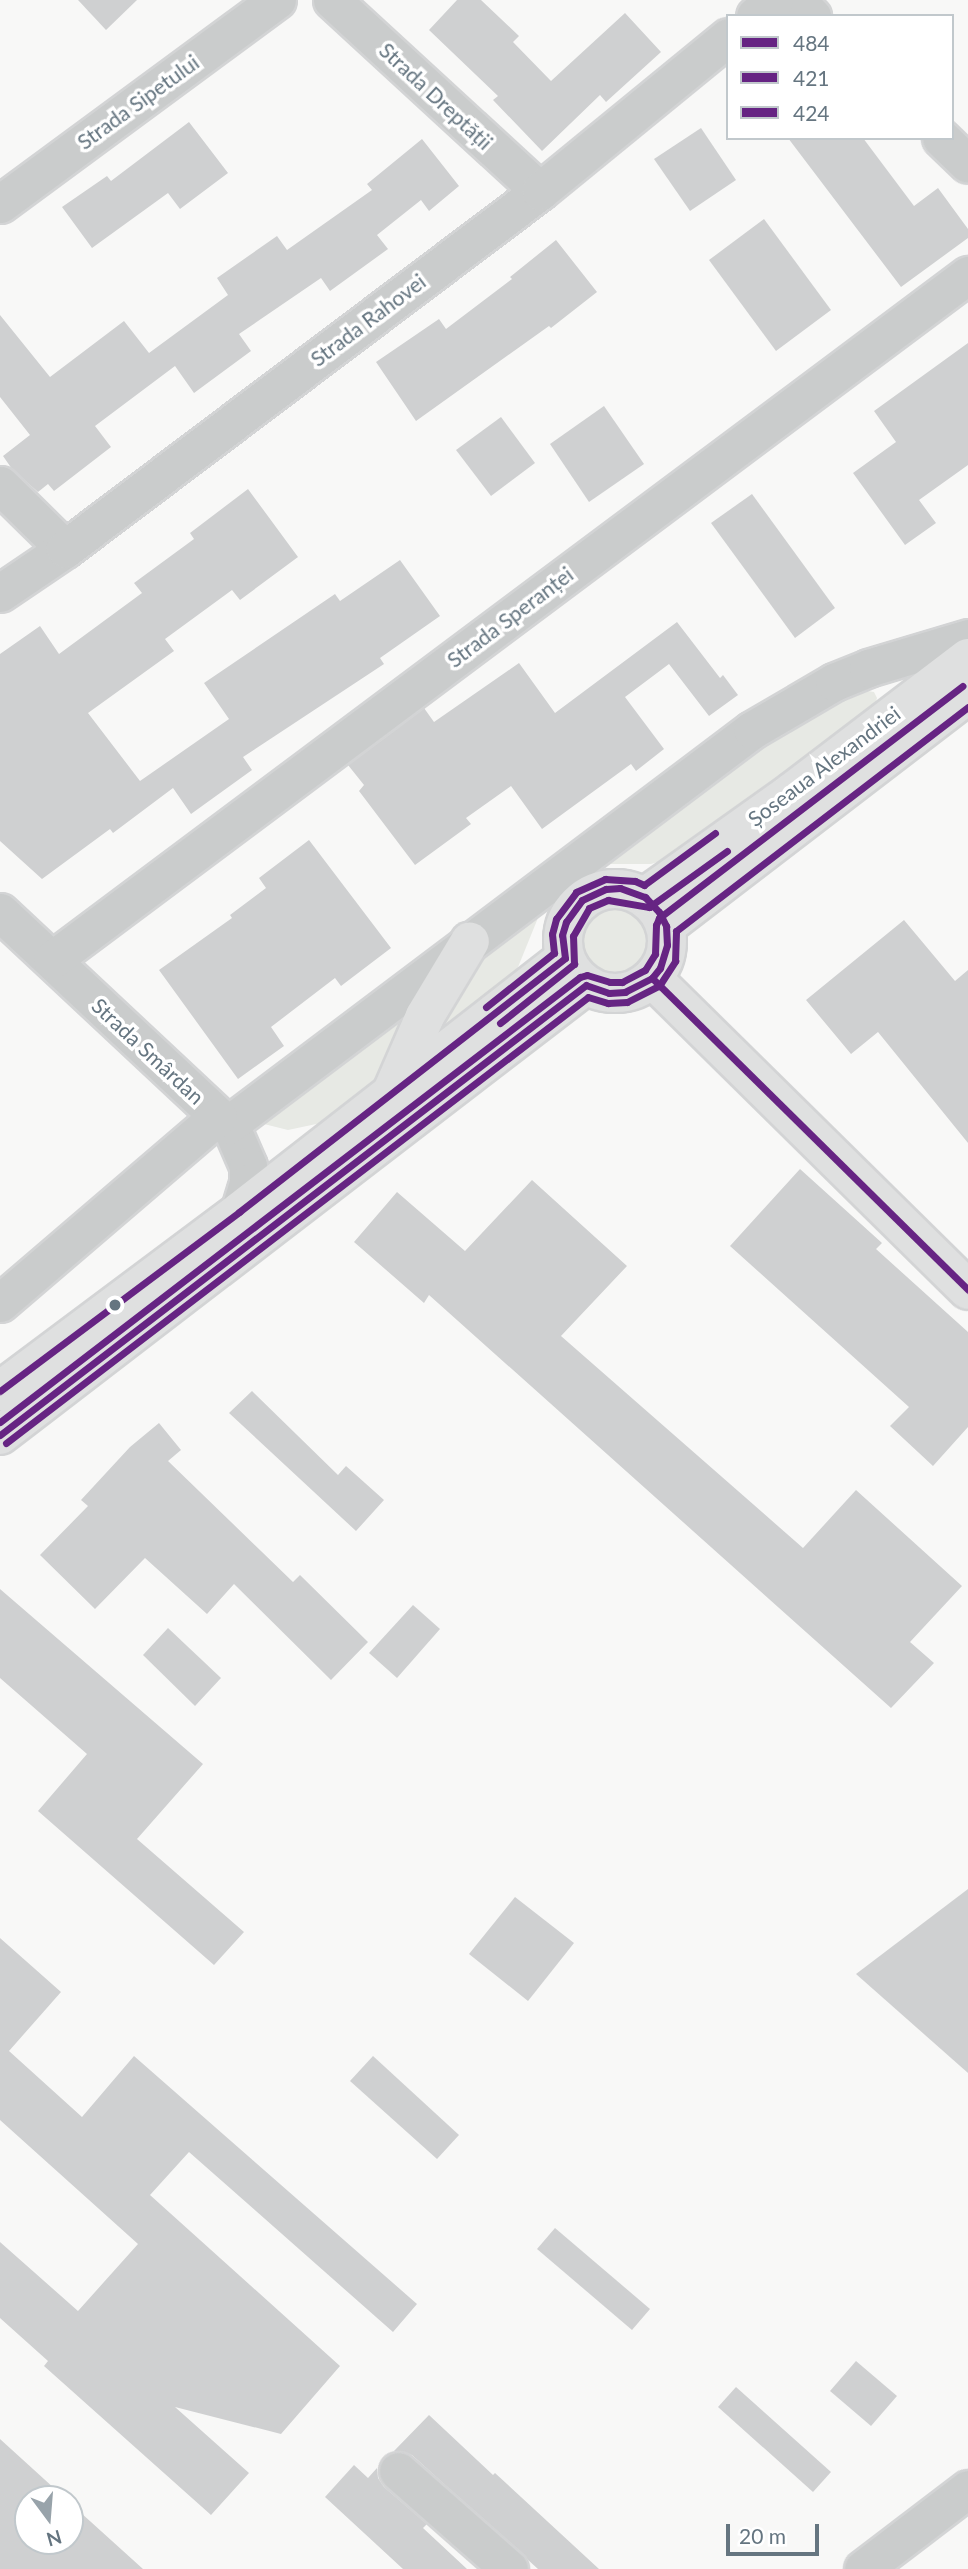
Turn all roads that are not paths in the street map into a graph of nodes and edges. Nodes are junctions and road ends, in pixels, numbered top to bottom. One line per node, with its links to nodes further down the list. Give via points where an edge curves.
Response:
1 (277, 0): 11 (street, Strada Sipetului)
2 (332, 0): 10 (street, Strada Dreptății)
3 (774, 0): 5 (street)
4 (796, 0): 6 (street)
5 (757, 14)
6 (810, 14)
7 (726, 39): 10 (street, Strada Rahovei)
8 (943, 140): 9 (street)
9 (968, 164)
10 (540, 191): 14 (street, Strada Rahovei)
11 (0, 204)
12 (968, 275): 22 (street, Strada Speranței)
13 (0, 485): 14 (street)
14 (65, 550): 15 (street, Strada Rahovei)
15 (0, 593)
16 (968, 638): 21 (street, via 834,682 752,730)
17 (968, 658): 20 (main road, Șoseaua Alexandriei, via 792,792)
18 (968, 694): 20 (main road, Șoseaua Alexandriei)
19 (0, 912): 22 (street, Strada Smârdan)
20 (656, 912): 23 (main road, via 633,891 606,889 582,900 562,935); 24 (main road, via 664,957)
21 (470, 942): 25 (main road, via 425,1016); 26 (street)
22 (52, 960): 26 (street, Strada Smârdan)
23 (575, 971): 24 (main road, via 609,993 625,992); 25 (main road); 31 (main road)
24 (652, 978): 28 (main road)
25 (391, 1094): 27 (main road)
26 (226, 1124): 27 (street, Strada Smârdan, via 248,1166); 29 (street)
27 (239, 1212): 30 (main road)
28 (968, 1290)
29 (0, 1303)
30 (0, 1391)
31 (0, 1435)
32 (398, 2471): 34 (street)
33 (968, 2489): 35 (street)
34 (509, 2569)
35 (863, 2569)

